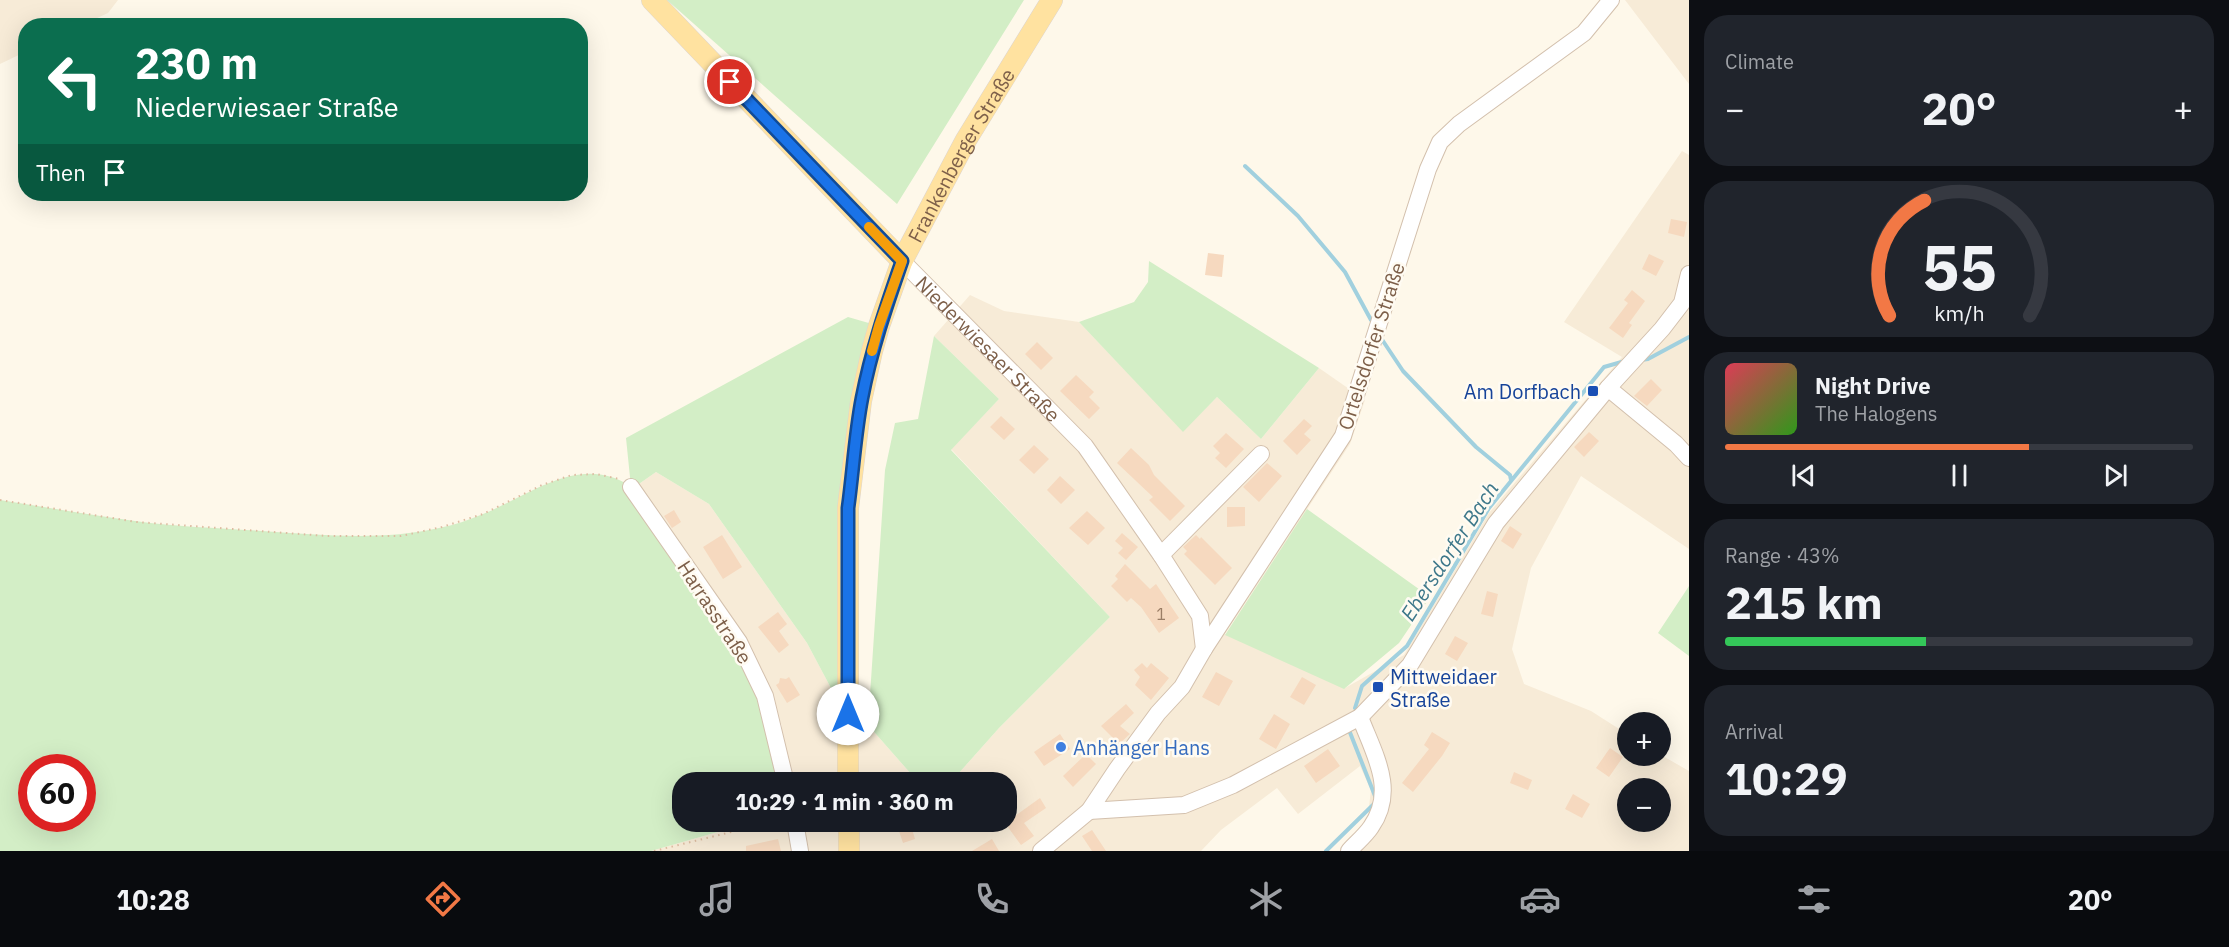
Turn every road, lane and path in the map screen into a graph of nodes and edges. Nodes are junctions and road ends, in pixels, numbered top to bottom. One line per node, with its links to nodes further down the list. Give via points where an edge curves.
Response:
1 (652, 0): 4 (main road, Niederwiesaer Straße)
2 (1052, 0): 4 (main road, Frankenberger Straße, via 966,140)
3 (1611, 0): 12 (street, Ortelsdorfer Straße, via 1584,33 1440,142 1343,436)
4 (902, 261): 11 (street, Niederwiesaer Straße, via 1085,446); 15 (main road, Frankenberger Straße, via 879,326 866,381 848,508)
5 (1689, 274): 6 (street, via 1682,303)
6 (1608, 388): 8 (street); 13 (street, via 1496,523 1410,666)
7 (1261, 454): 11 (street)
8 (1689, 458)
9 (631, 487): 10 (path, via 617,477 572,475 483,514 401,536 327,536 136,522); 14 (street, Harrasstraße, via 739,642 765,696)
10 (0, 500)
11 (1161, 555): 12 (street, Niederwiesaer Straße, via 1200,616)
12 (1204, 649): 16 (street, Ortelsdorfer Straße, via 1182,687 1158,713)
13 (1360, 717): 16 (street, via 1233,785 1184,805); 24 (street, via 1384,789 1382,808 1371,828)
14 (783, 772)
15 (848, 772)
16 (1089, 811): 23 (street)
17 (731, 832): 20 (path)
18 (797, 832): 21 (street)
19 (849, 832): 22 (main road)
20 (654, 851)
21 (800, 851)
22 (849, 851)
23 (1041, 851)
24 (1349, 851)

